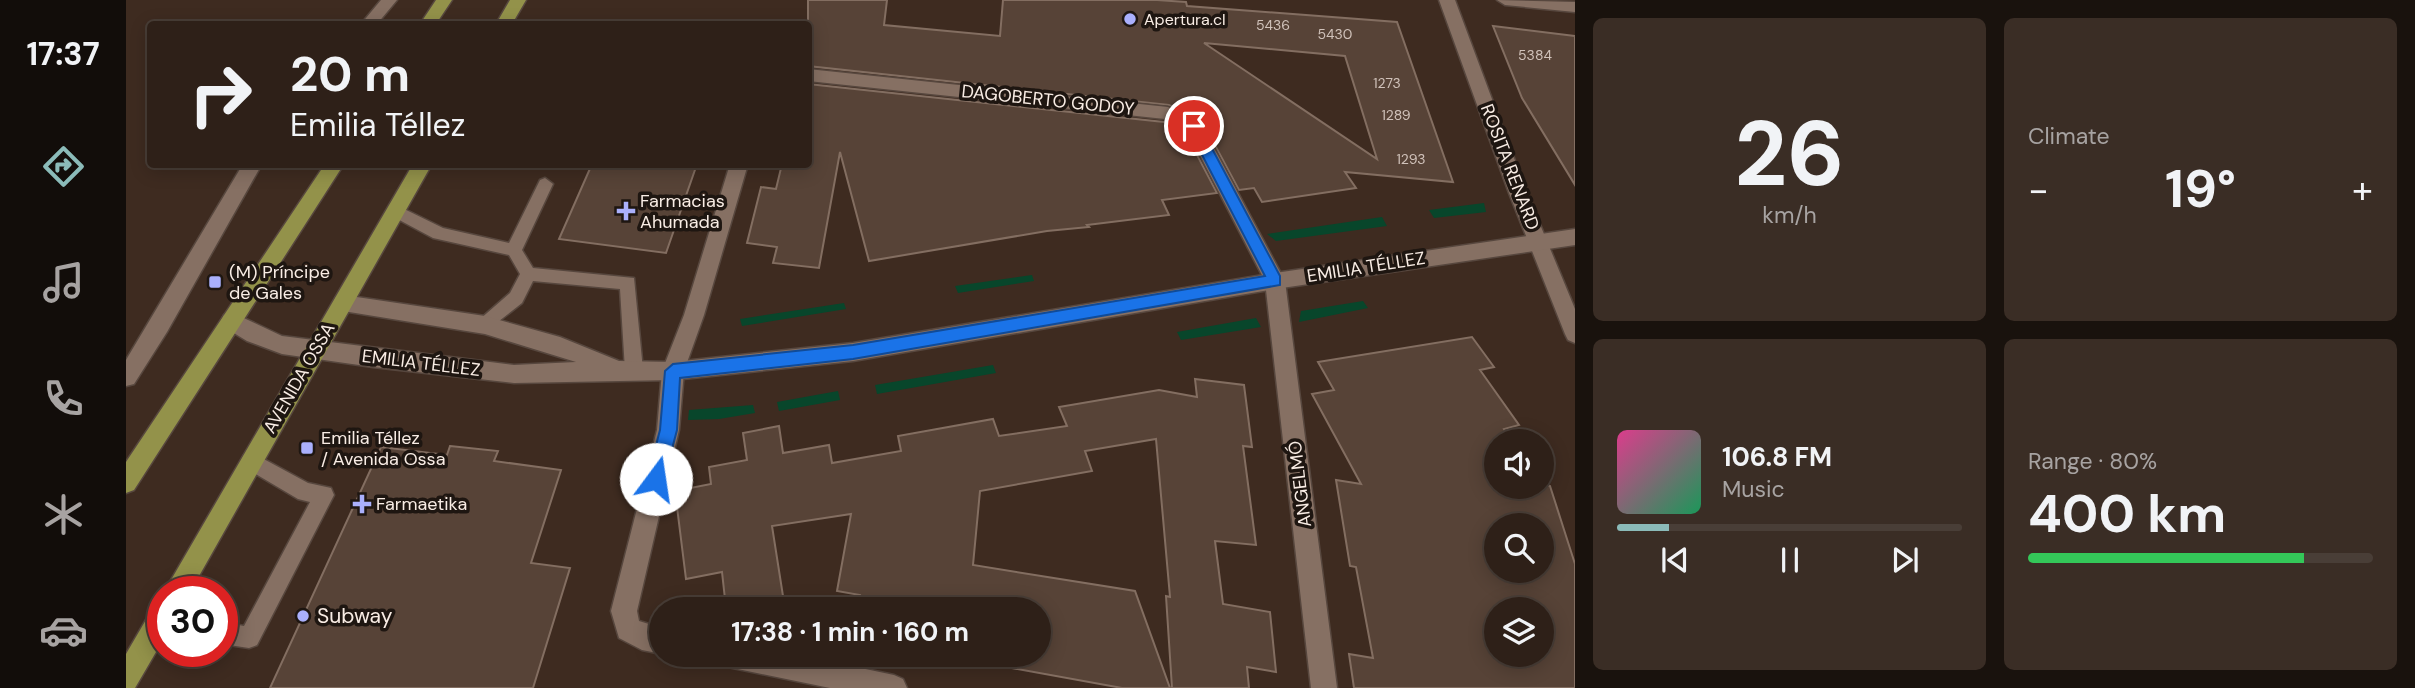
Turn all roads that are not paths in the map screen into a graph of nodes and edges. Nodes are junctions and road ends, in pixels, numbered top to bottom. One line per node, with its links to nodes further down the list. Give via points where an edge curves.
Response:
1 (389, 0): 7 (street)
2 (444, 0): 8 (main road)
3 (518, 0): 9 (main road)
4 (1447, 0): 18 (street, ROSITA RENARD)
5 (1505, 0): 6 (street)
6 (1575, 7)
7 (372, 21)
8 (430, 21)
9 (506, 21)
10 (812, 75): 21 (street, DAGOBERTO GODOY, via 1168,113 1184,119 1194,126 1230,190)
11 (250, 168): 29 (street)
12 (332, 168): 23 (main road)
13 (421, 168): 16 (main road, AVENIDA OSSA)
14 (737, 168): 28 (street)
15 (545, 184): 19 (lane)
16 (396, 211): 19 (lane, via 439,234); 22 (main road, AVENIDA OSSA)
17 (1575, 237): 18 (street, EMILIA TÉLLEZ)
18 (1539, 242): 21 (street, EMILIA TÉLLEZ); 25 (street, ROSITA RENARD)
19 (514, 250): 20 (lane)
20 (528, 274): 24 (lane, via 516,298); 27 (lane, via 628,283)
21 (1275, 281): 28 (street, EMILIA TÉLLEZ, via 853,352); 39 (street, ANGELMÓ)
22 (343, 303): 24 (street, EMILIA TÉLLEZ); 26 (main road, AVENIDA OSSA)
23 (231, 321): 26 (street, EMILIA TÉLLEZ, via 254,335); 31 (main road)
24 (485, 326): 27 (street, EMILIA TÉLLEZ)
25 (1575, 334)
26 (315, 351): 27 (street, EMILIA TÉLLEZ, via 514,374); 30 (main road, AVENIDA OSSA)
27 (626, 370): 28 (street, EMILIA TÉLLEZ)
28 (673, 371): 34 (street, via 668,430 624,611 628,629)
29 (126, 377)
30 (251, 461): 32 (main road, AVENIDA OSSA); 33 (lane, via 305,492 324,495 249,637)
31 (126, 482)
32 (185, 576)
33 (238, 635)
34 (649, 638)
35 (147, 647): 37 (main road)
36 (791, 667): 38 (street)
37 (126, 679)
38 (894, 688)
39 (1324, 688)

